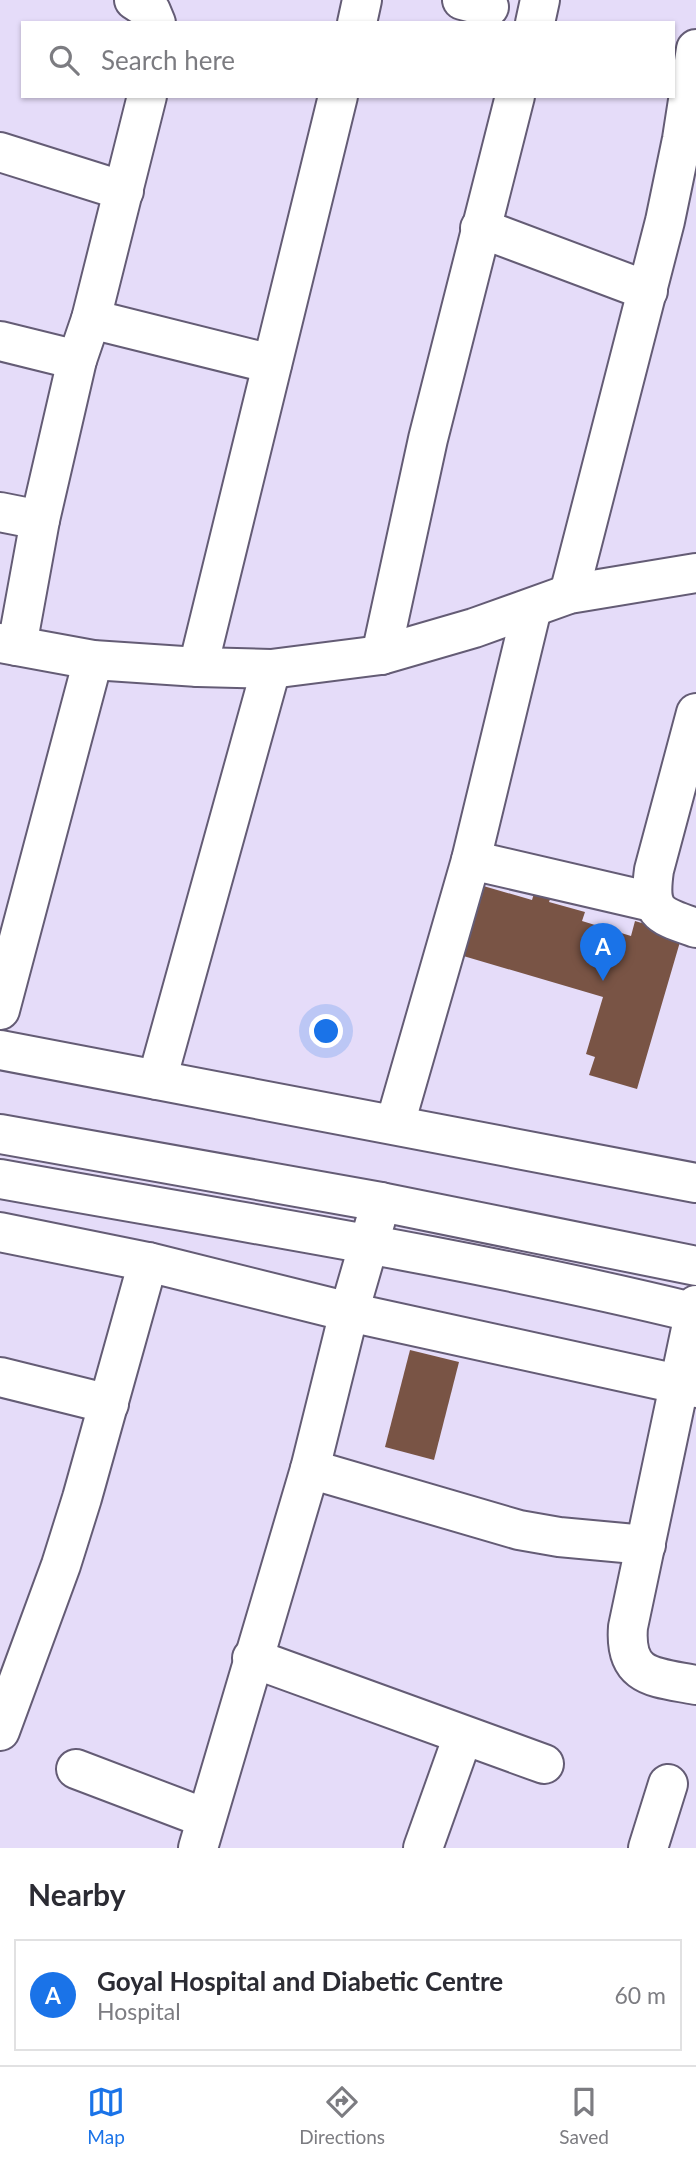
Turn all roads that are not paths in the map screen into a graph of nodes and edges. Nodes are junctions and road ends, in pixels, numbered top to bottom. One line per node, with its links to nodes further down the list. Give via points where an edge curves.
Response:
1 (134, 0): 3 (street, via 151,11)
2 (362, 0): 4 (street)
3 (155, 21)
4 (357, 21)
5 (690, 52): 12 (street, via 682,139)
6 (147, 98): 10 (street)
7 (338, 98): 16 (street)
8 (514, 98): 11 (street)
9 (0, 152): 10 (street)
10 (124, 191): 13 (street)
11 (480, 228): 12 (street); 23 (street)
12 (648, 291): 20 (street)
13 (91, 319): 15 (street); 16 (street)
14 (0, 341): 15 (street)
15 (77, 360): 18 (street)
16 (272, 365): 25 (street)
17 (0, 512): 18 (street)
18 (40, 520): 22 (street)
19 (696, 573): 20 (street)
20 (569, 594): 21 (street)
21 (532, 608): 23 (street); 28 (street)
22 (8, 644): 24 (street)
23 (381, 655): 26 (street)
24 (93, 660): 25 (street); 31 (street)
25 (198, 667): 26 (street)
26 (271, 668): 33 (street)
27 (696, 713): 29 (street, via 654,870)
28 (471, 860): 29 (street); 34 (street)
29 (652, 902): 30 (street, via 661,914)
30 (696, 928)
31 (0, 1010)
32 (0, 1050): 33 (street)
33 (157, 1080): 34 (street)
34 (395, 1124): 37 (street)
35 (0, 1134): 38 (street)
36 (0, 1179): 40 (street)
37 (696, 1182)
38 (381, 1202): 40 (street); 42 (street)
39 (0, 1232): 41 (street)
40 (370, 1245): 43 (street); 44 (street)
41 (148, 1262): 44 (street); 47 (street)
42 (696, 1266)
43 (695, 1310): 46 (street)
44 (349, 1312): 46 (street); 48 (street)
45 (0, 1377): 47 (street)
46 (688, 1386): 49 (street)
47 (109, 1404): 52 (street, via 65,1551)
48 (310, 1469): 49 (street, via 519,1530); 50 (street)
49 (646, 1545): 51 (street, via 628,1627 632,1662 642,1671)
50 (252, 1658): 53 (street); 57 (street)
51 (696, 1685)
52 (0, 1731)
53 (463, 1736): 54 (street); 58 (street)
54 (544, 1764)
55 (76, 1769): 57 (street)
56 (668, 1784): 59 (street)
57 (202, 1833)
58 (423, 1848)
59 (648, 1848)

